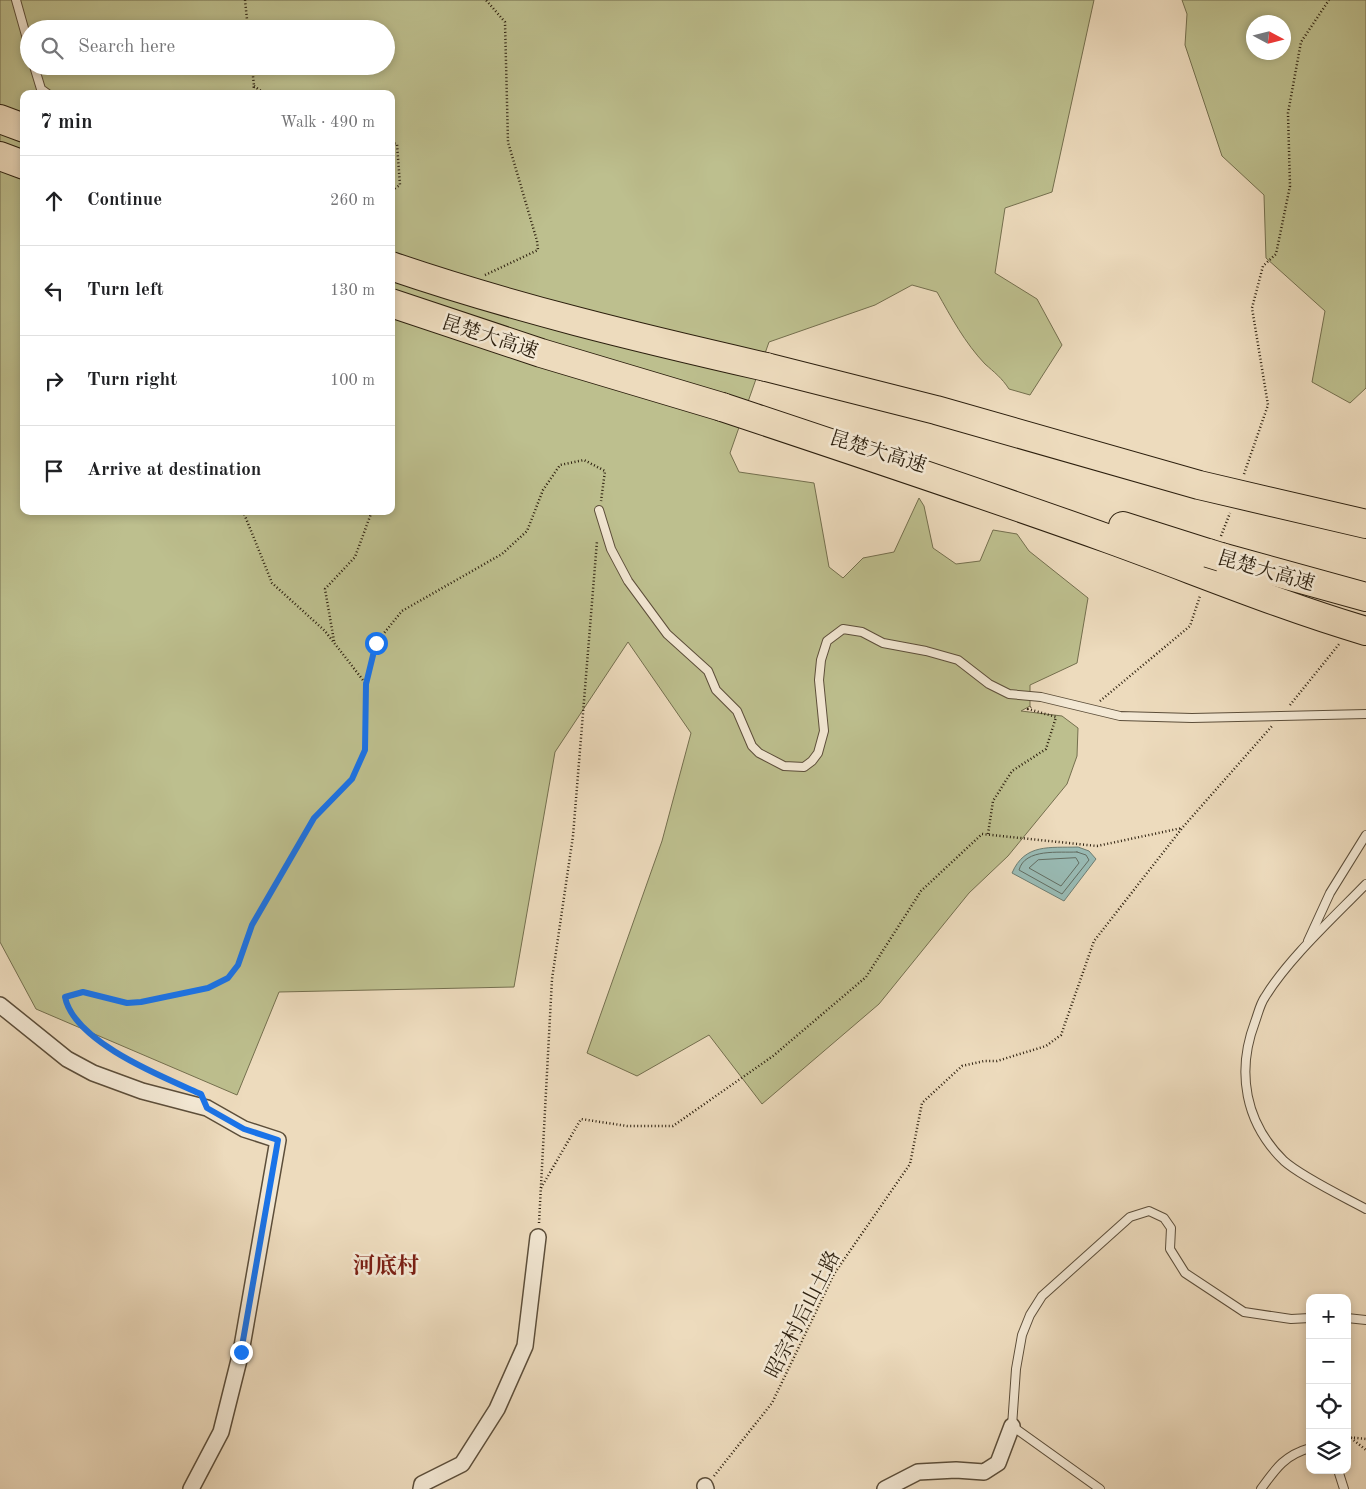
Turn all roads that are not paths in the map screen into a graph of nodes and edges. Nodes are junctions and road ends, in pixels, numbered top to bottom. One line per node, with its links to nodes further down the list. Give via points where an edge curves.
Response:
1 (16, 0): 2 (lane)
2 (22, 20)
3 (37, 75): 4 (lane)
4 (42, 90)
5 (0, 119): 6 (highway)
6 (20, 126)
7 (0, 156): 8 (highway)
8 (20, 164)
9 (395, 267): 13 (highway, 昆楚大高速, bridge, via 567,320 936,410 1199,485)
10 (395, 304): 11 (highway, 昆楚大高速, bridge, via 541,353)
11 (722, 407): 14 (highway, 昆楚大高速, via 858,443 1214,555); 15 (highway, via 950,482 1245,592)
12 (600, 510): 16 (lane, via 611,549 628,581 667,634 702,663 716,690 737,711 752,746 784,766 804,767 818,753 824,731 819,680 821,660 827,641 843,629 862,632 883,643 958,660 989,684 1009,694 1041,697 1120,716)
13 (1366, 524)
14 (1365, 596)
15 (1366, 631)
16 (1366, 714)
17 (1366, 835): 19 (lane, via 1330,893)
18 (1366, 884): 19 (lane)
19 (1306, 946): 21 (lane, via 1264,998 1252,1030 1245,1074 1248,1102 1262,1132 1285,1162)
20 (0, 1005): 29 (street, via 67,1059 93,1072 142,1091 207,1108 244,1129 278,1140 241,1352 221,1432)
21 (1366, 1209)
22 (538, 1237): 30 (street, via 525,1346 497,1409 462,1464 422,1484)
23 (1306, 1318): 26 (lane, via 1244,1312 1185,1274 1170,1249 1171,1228 1164,1218 1149,1211 1130,1217 1042,1296 1030,1315 1022,1335 1016,1369)
24 (1351, 1318): 25 (lane)
25 (1366, 1320)
26 (1012, 1426): 31 (street, via 998,1463 984,1472 918,1472); 32 (lane)
27 (1306, 1449): 33 (lane, via 1293,1453 1276,1468)
28 (1339, 1474): 34 (lane)
29 (191, 1489)
30 (421, 1489)
31 (885, 1489)
32 (1100, 1489)
33 (1261, 1489)
34 (1344, 1489)

